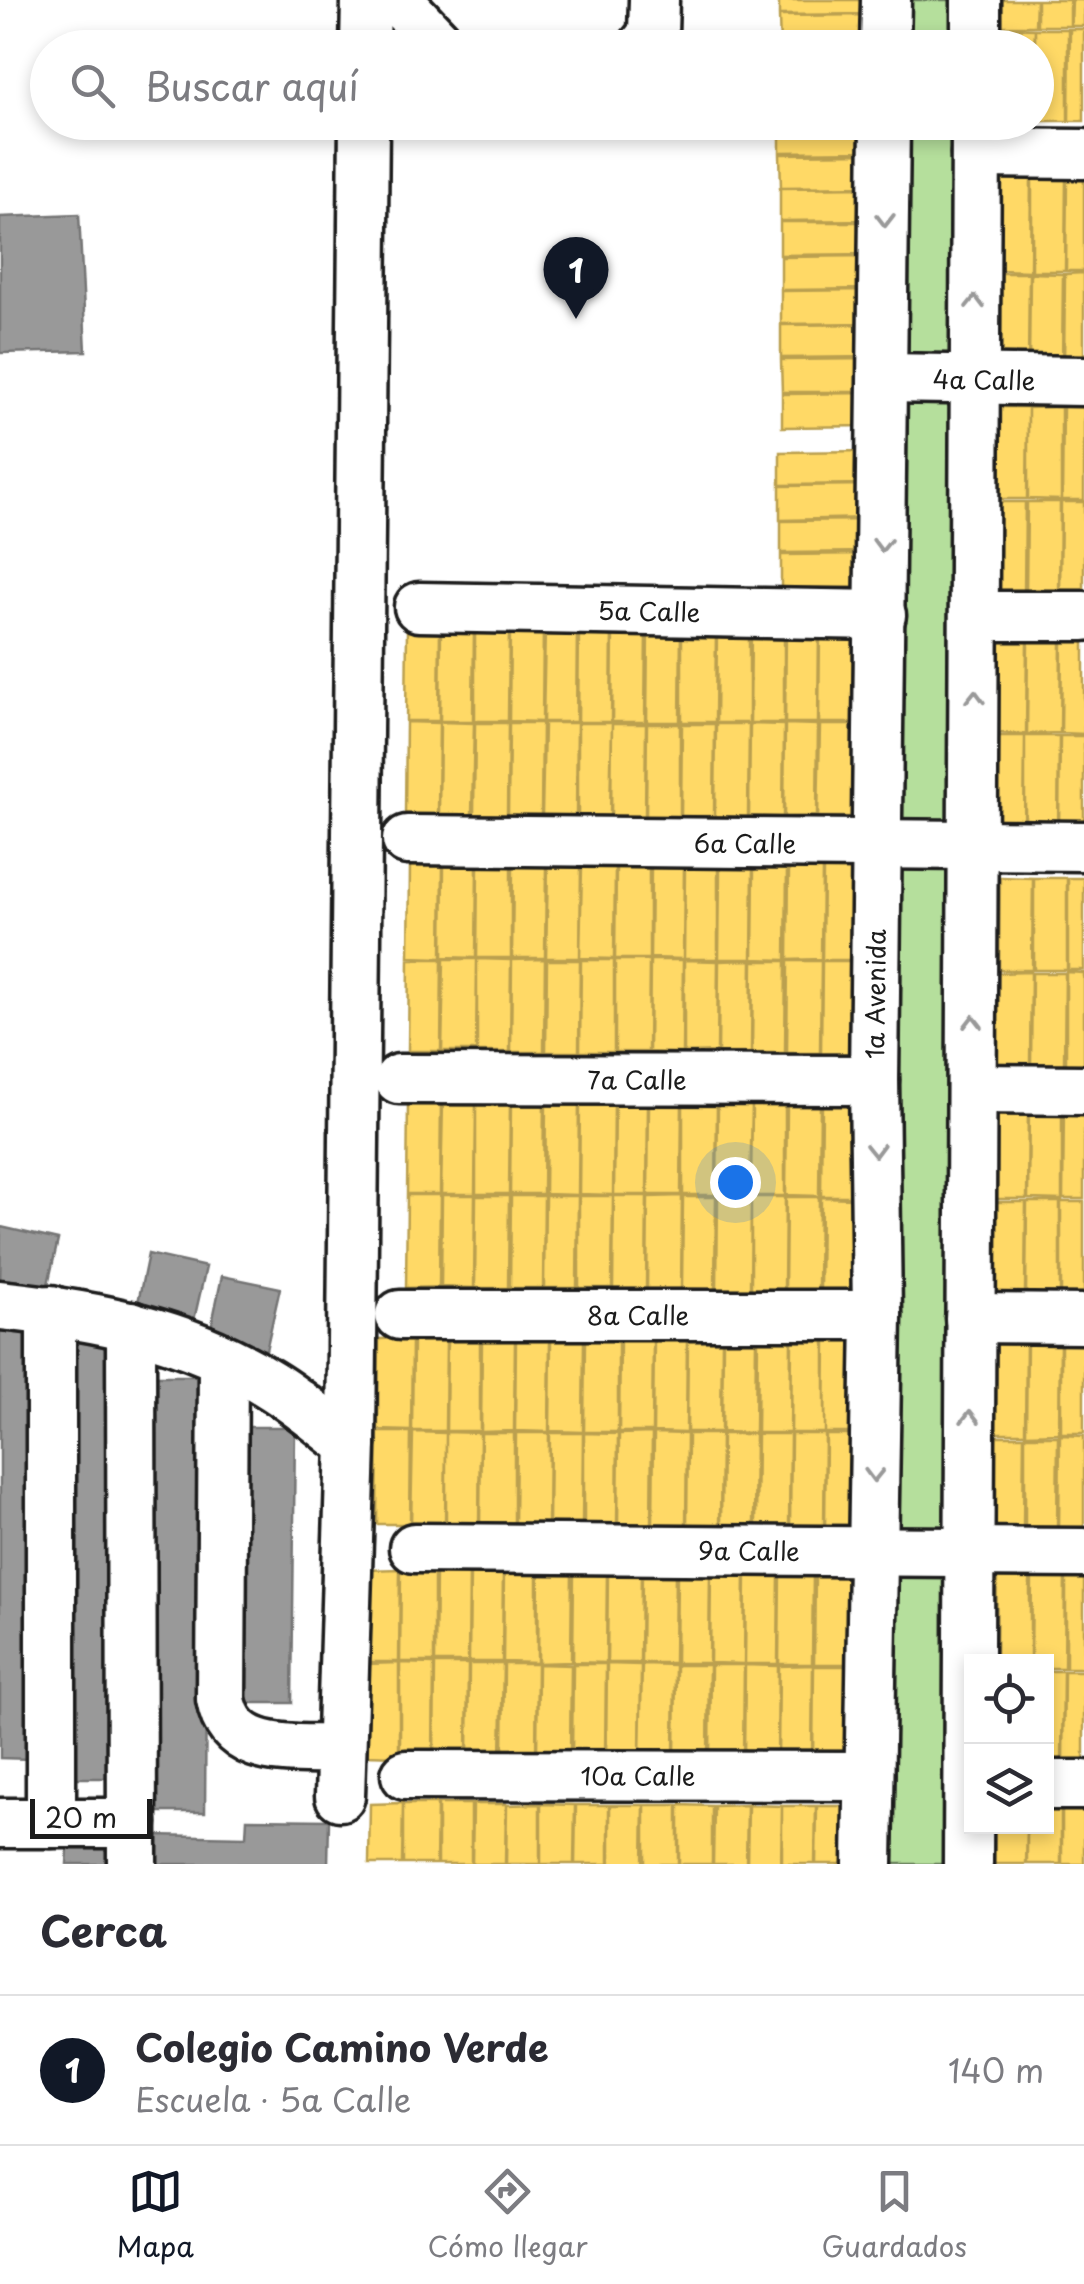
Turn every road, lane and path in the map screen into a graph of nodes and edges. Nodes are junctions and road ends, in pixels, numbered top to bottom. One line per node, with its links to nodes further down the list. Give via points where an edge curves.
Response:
1 (366, 0): 6 (street)
2 (402, 0): 7 (street)
3 (654, 0): 8 (street)
4 (886, 0): 9 (street)
5 (976, 0): 10 (street)
6 (365, 30)
7 (425, 30)
8 (653, 30)
9 (886, 30)
10 (976, 30)
11 (364, 140): 39 (street)
12 (885, 140): 16 (street, 1a Avenida, one-way to 16)
13 (976, 140): 17 (street, one-way to 13)
14 (990, 140): 15 (street)
15 (1084, 154)
16 (884, 378): 17 (street, 4a Calle); 20 (street, 1a Avenida, one-way to 20)
17 (974, 380): 18 (street, 4a Calle); 21 (street)
18 (1084, 380)
19 (419, 607): 20 (street, 5a Calle)
20 (881, 615): 24 (street, 1a Avenida)
21 (976, 616): 22 (street); 25 (street, one-way to 21)
22 (1084, 616)
23 (407, 840): 24 (street, 6a Calle)
24 (877, 843): 25 (street, 6a Calle); 28 (street, 1a Avenida)
25 (972, 845): 26 (street, 6a Calle); 29 (street, one-way to 25)
26 (1084, 846)
27 (399, 1079): 28 (street, 7a Calle)
28 (874, 1080): 34 (street, 1a Avenida, one-way to 34)
29 (974, 1089): 30 (street); 35 (street)
30 (1084, 1090)
31 (0, 1305): 32 (street)
32 (50, 1310): 37 (street); 50 (street)
33 (400, 1315): 34 (street, 8a Calle)
34 (877, 1315): 41 (street, 1a Avenida, one-way to 41)
35 (970, 1318): 36 (street); 43 (street, one-way to 35)
36 (1084, 1319)
37 (131, 1326): 38 (street); 52 (street)
38 (224, 1361): 39 (street, via 270,1384); 39 (street, via 224,1718 239,1735 340,1773)
39 (351, 1444)
40 (414, 1548): 41 (street, 9a Calle)
41 (873, 1552): 43 (street, 9a Calle); 46 (street, 1a Avenida)
42 (1084, 1553): 43 (street, 9a Calle)
43 (970, 1554): 44 (street)
44 (970, 1744)
45 (406, 1775): 46 (street, 10a Calle)
46 (869, 1776): 53 (street, 1a Avenida)
47 (1054, 1785): 48 (street)
48 (1084, 1785)
49 (0, 1823): 50 (street)
50 (51, 1823): 52 (street)
51 (969, 1834): 54 (street)
52 (132, 1843)
53 (868, 1864)
54 (968, 1864)

